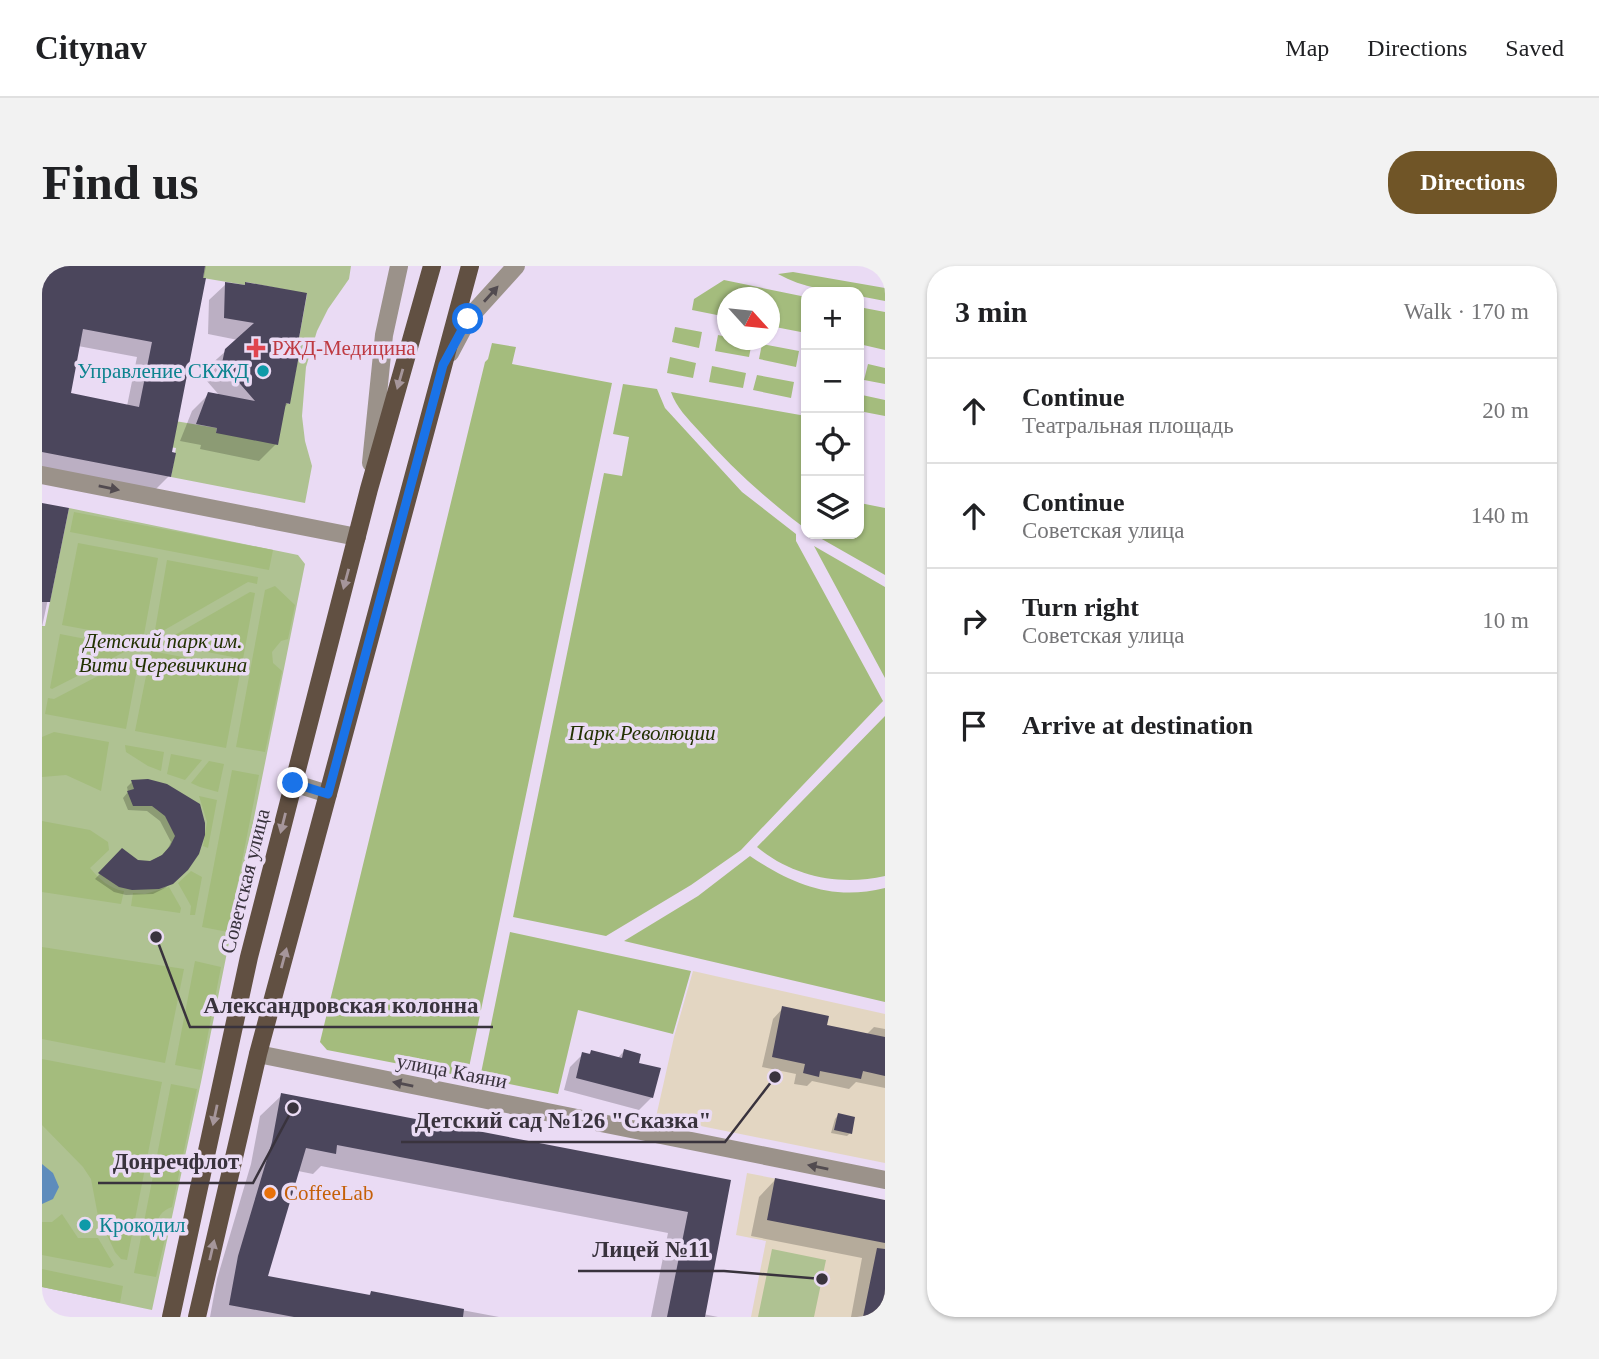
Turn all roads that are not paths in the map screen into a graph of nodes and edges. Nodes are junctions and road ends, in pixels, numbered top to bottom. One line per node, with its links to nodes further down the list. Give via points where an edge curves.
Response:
1 (399, 266): 7 (street, via 384,335)
2 (432, 266): 7 (main road, Советская улица, one-way to 7)
3 (470, 266): 5 (main road)
4 (516, 266): 5 (street, one-way to 4, via 468,319)
5 (443, 365): 10 (main road)
6 (42, 475): 8 (street, one-way to 8)
7 (369, 489): 8 (main road, Советская улица)
8 (357, 537): 9 (main road, Советская улица, one-way to 9)
9 (293, 783): 10 (street); 13 (main road, Советская улица, one-way to 13, via 249,957)
10 (328, 794): 11 (main road, one-way to 10)
11 (258, 1054): 12 (street, улица Каяни, one-way to 11); 14 (main road, one-way to 11)
12 (885, 1180)
13 (171, 1317)
14 (197, 1317)

